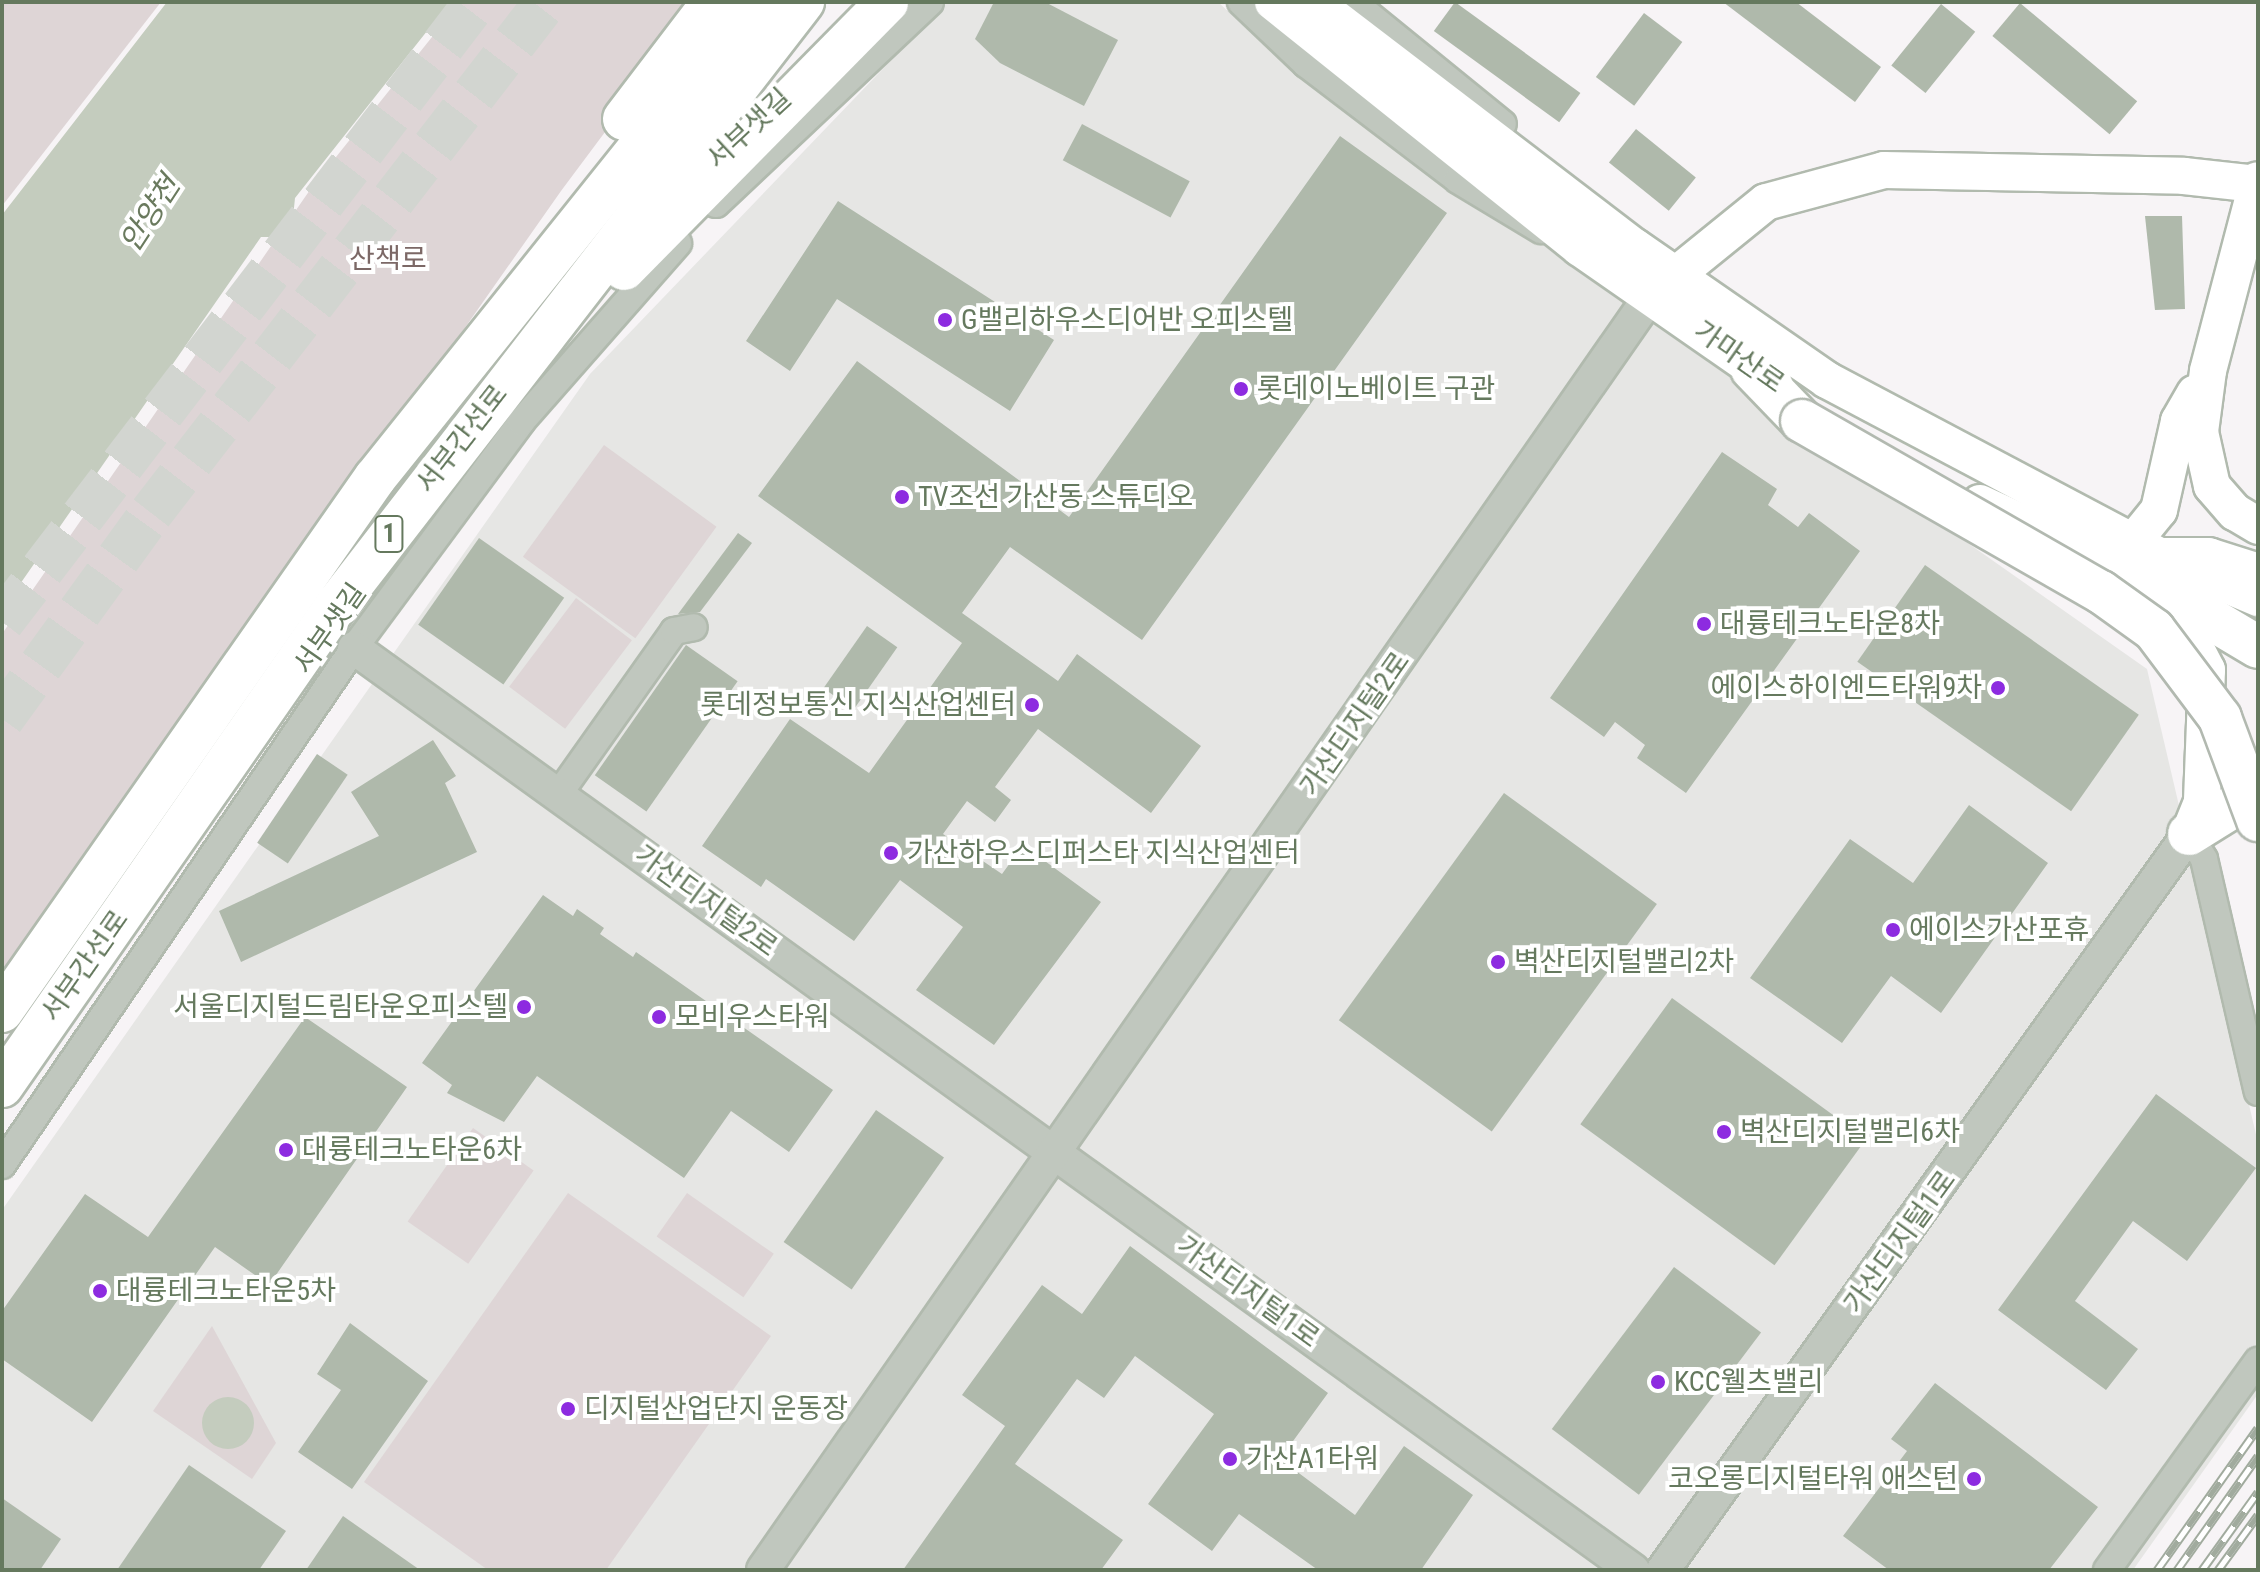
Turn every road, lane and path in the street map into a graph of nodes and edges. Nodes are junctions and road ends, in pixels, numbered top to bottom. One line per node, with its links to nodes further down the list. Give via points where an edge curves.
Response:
1 (713, 2): 17 (main road, via 527,252)
2 (756, 2): 17 (main road, 서부간선로 / 1)
3 (803, 2): 18 (main road, 서부간선로 / 1)
4 (887, 2): 18 (main road, via 699,187)
5 (930, 2): 26 (street, 서부샛길, via 716,204 591,339)
6 (1241, 2): 13 (street, via 1306,64 1458,180 1517,219)
7 (1273, 2): 10 (main road, 가마산로)
8 (1314, 2): 10 (main road, 가마산로)
9 (1353, 2): 12 (street, via 1543,157)
10 (1440, 121): 12 (main road, 가마산로); 13 (main road, 가마산로)
11 (2258, 183): 14 (main road, via 2184,176 1884,170 1766,202); 16 (main road)
12 (1558, 189): 14 (main road, 가마산로)
13 (1580, 248): 14 (main road, 가마산로)
14 (1663, 285): 15 (main road, 가마산로); 20 (main road, 가마산로); 34 (street, 가산디지털2로)
15 (1752, 369): 20 (main road, 가마산로, via 1899,464); 29 (main road, bridge, via 1802,421 2101,592 2154,630 2220,718)
16 (2208, 371): 19 (main road, via 2200,432 2204,467 2235,512); 20 (main road, via 2179,421)
17 (375, 478): 31 (main road, 서부간선로 / 1)
18 (409, 508): 32 (main road, 서부간선로 / 1)
19 (2258, 526)
20 (2151, 568): 21 (main road, via 2208,559); 22 (main road, 가마산로); 24 (main road, 가마산로); 25 (main road); 30 (main road, via 2207,670 2202,802)
21 (2258, 575)
22 (2258, 598)
23 (694, 627): 28 (street, via 674,631)
24 (2258, 627)
25 (2258, 647)
26 (354, 648): 28 (street, 가산디지털2로); 35 (street, 서부샛길)
27 (2258, 791): 30 (main road)
28 (558, 795): 34 (street, 가산디지털2로)
29 (2258, 820)
30 (2189, 834): 33 (street, via 2204,859); 39 (street, 가산디지털1로)
31 (2, 1011)
32 (2, 1086)
33 (2258, 1092)
34 (1058, 1154): 37 (street, 가산디지털2로); 38 (street, 가산디지털1로)
35 (2, 1165)
36 (2258, 1361): 40 (street)
37 (763, 1570)
38 (1633, 1570)
39 (1663, 1570)
40 (2107, 1570)

